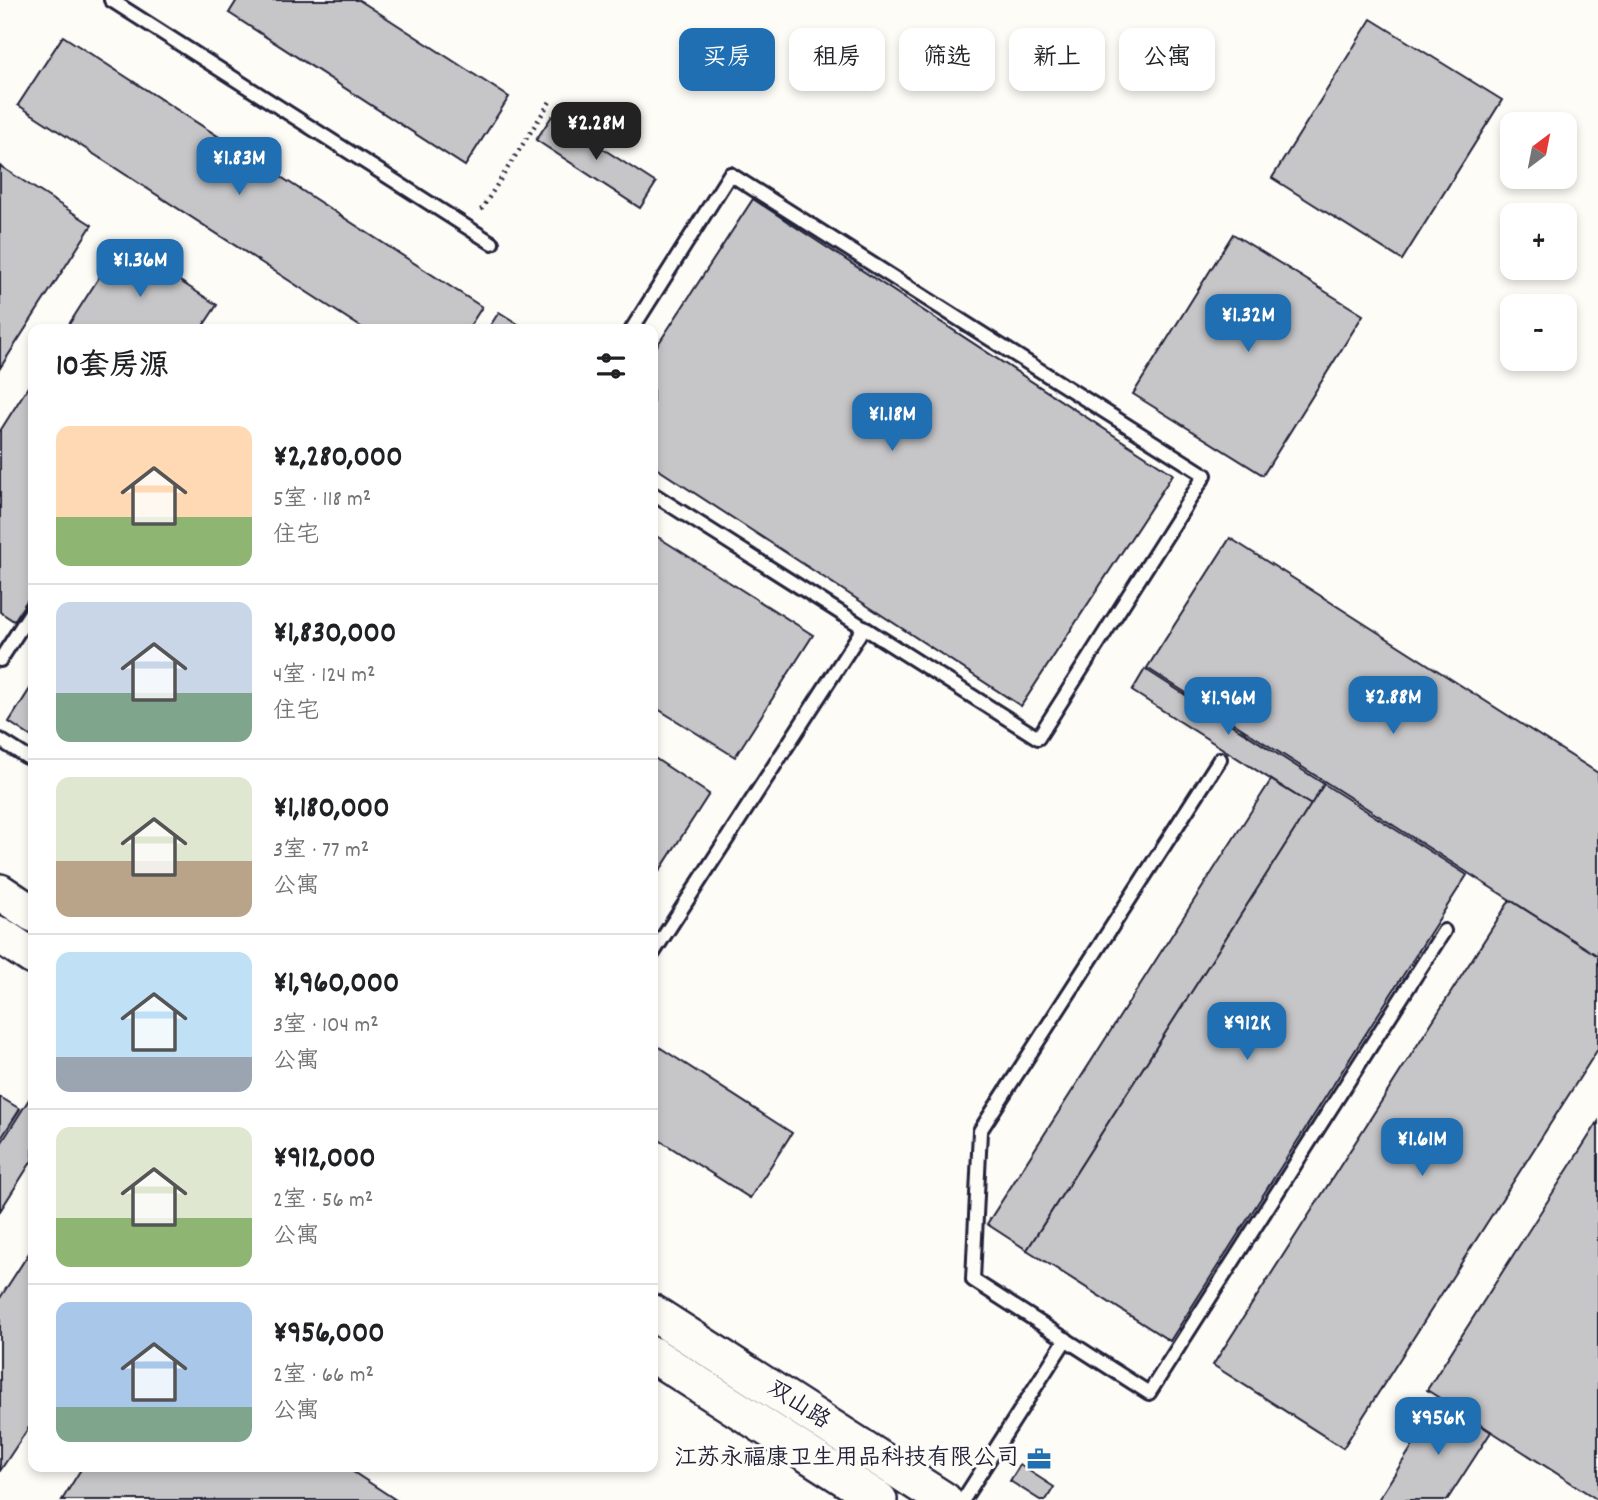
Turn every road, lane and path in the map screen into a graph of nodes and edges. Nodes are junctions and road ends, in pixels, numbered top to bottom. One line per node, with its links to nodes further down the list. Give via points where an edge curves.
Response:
1 (111, 0): 3 (lane)
2 (551, 100): 3 (path)
3 (469, 228): 4 (lane)
4 (492, 243)
5 (635, 324): 8 (lane, via 730,174 1205,475 1038,738)
6 (658, 497): 8 (lane)
7 (28, 615): 9 (lane)
8 (864, 627): 18 (lane)
9 (6, 639): 10 (lane)
10 (0, 660)
11 (0, 740): 12 (lane)
12 (28, 758)
13 (1220, 759): 21 (lane, via 980,1131 973,1280)
14 (0, 892): 15 (street)
15 (28, 911)
16 (1444, 931): 21 (lane, via 1149,1393)
17 (0, 935): 19 (street)
18 (658, 945)
19 (28, 954)
20 (658, 1316): 24 (street, 双山路)
21 (1066, 1339): 25 (lane)
22 (658, 1358): 23 (street, 双山路)
23 (879, 1500)
24 (944, 1500)
25 (963, 1500)

